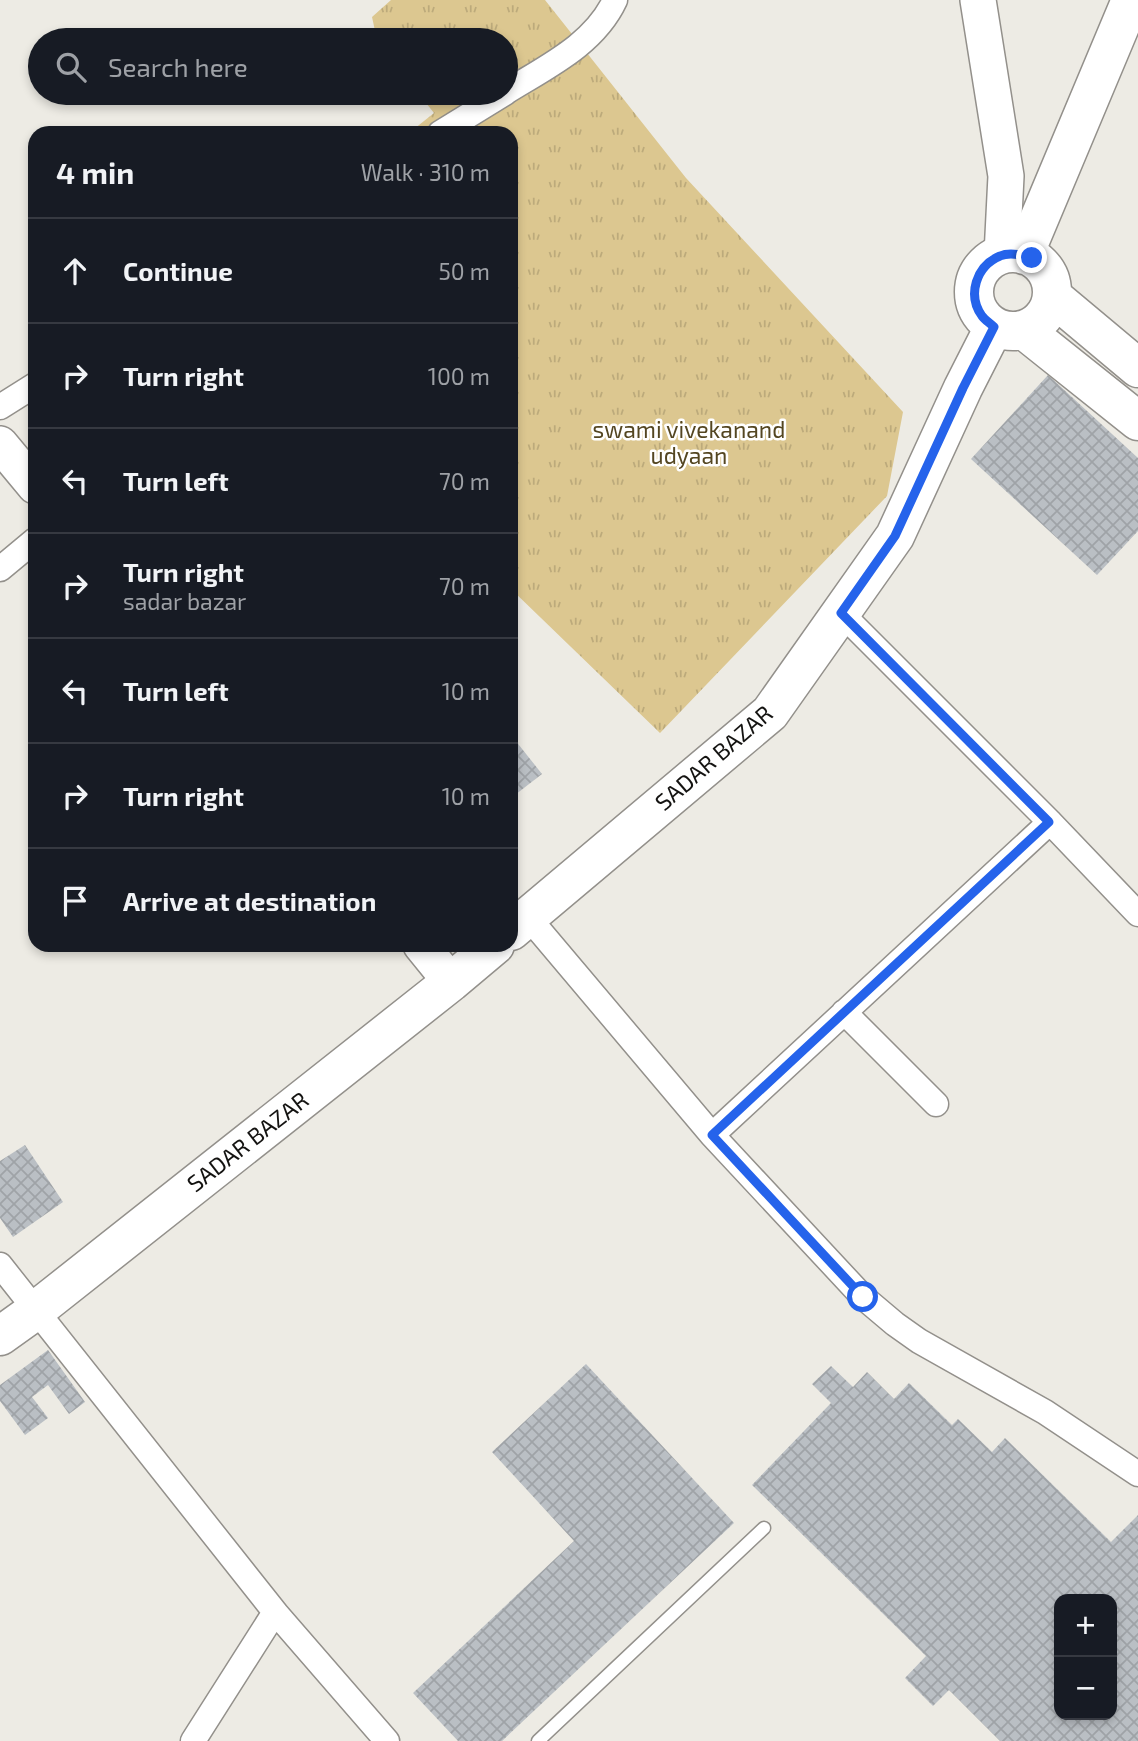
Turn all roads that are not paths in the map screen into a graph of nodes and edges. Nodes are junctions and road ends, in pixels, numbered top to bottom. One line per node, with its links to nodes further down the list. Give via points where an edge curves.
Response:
1 (615, 0): 4 (street, via 591,35)
2 (978, 0): 7 (street, via 1006,176)
3 (1131, 0): 7 (main road)
4 (518, 85)
5 (486, 105): 6 (street)
6 (451, 126)
7 (1013, 255): 8 (main road, via 1032,258 1044,268); 9 (main road, via 989,262 974,289 983,317)
8 (1052, 296): 9 (main road, via 1037,323); 10 (main road)
9 (1009, 328): 13 (main road); 18 (main road, SADAR BAZAR, via 963,388 895,536)
10 (1138, 368)
11 (28, 389): 12 (street)
12 (0, 407)
13 (1138, 421)
14 (0, 444): 15 (street)
15 (28, 478)
16 (28, 546): 17 (street)
17 (0, 569)
18 (841, 613): 19 (street); 21 (main road, SADAR BAZAR, via 770,713)
19 (1049, 822): 20 (street); 25 (street)
20 (1138, 914)
21 (519, 924): 27 (street)
22 (427, 952): 24 (street)
23 (487, 952): 24 (main road, SADAR BAZAR)
24 (451, 982): 29 (main road, SADAR BAZAR)
25 (844, 1013): 26 (street); 27 (street)
26 (936, 1104)
27 (712, 1135): 31 (street, via 863,1297 895,1324 1045,1412)
28 (0, 1265): 29 (street)
29 (35, 1311): 30 (main road, SADAR BAZAR); 33 (street)
30 (0, 1336)
31 (1138, 1474)
32 (764, 1528): 36 (lane)
33 (275, 1612): 34 (street); 35 (street)
34 (193, 1741)
35 (387, 1741)
36 (538, 1741)

